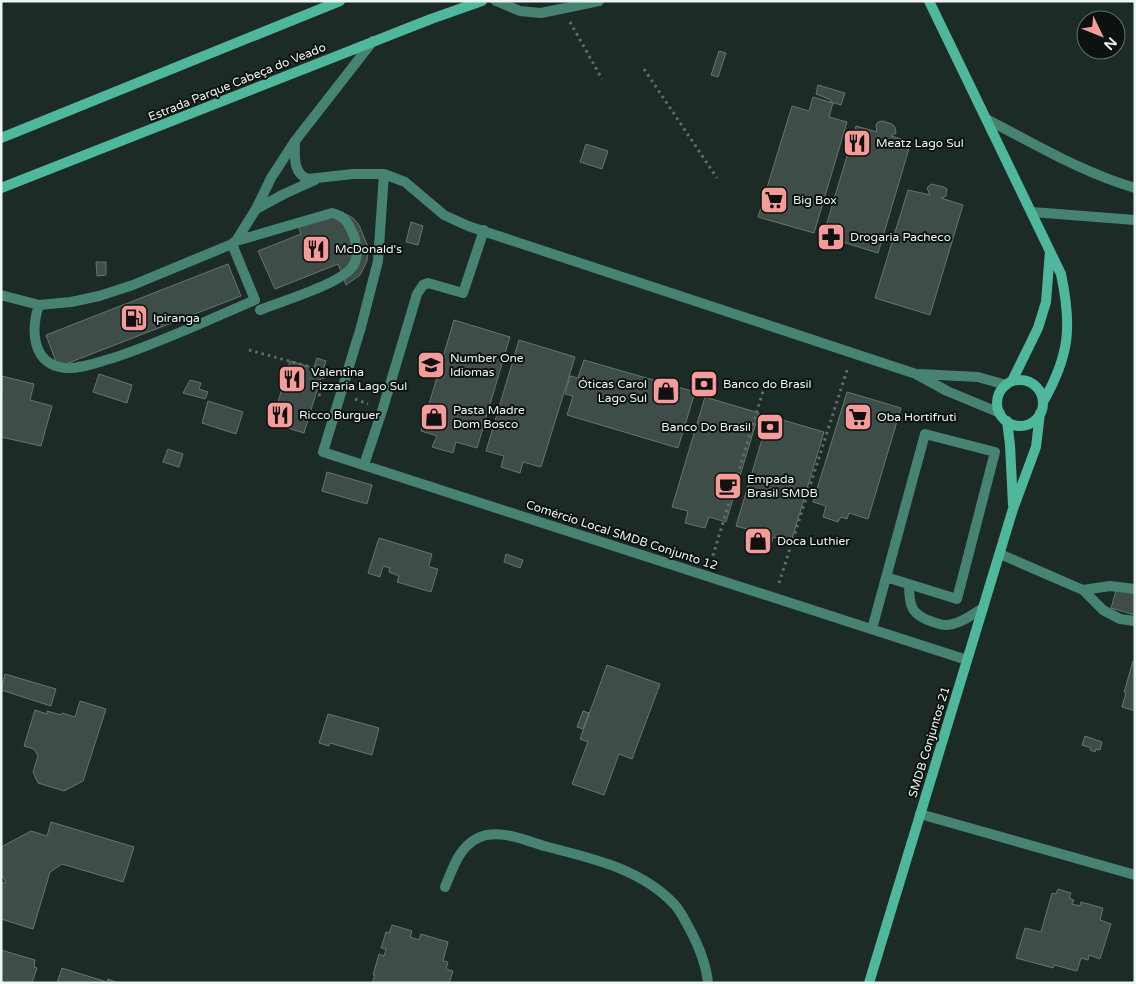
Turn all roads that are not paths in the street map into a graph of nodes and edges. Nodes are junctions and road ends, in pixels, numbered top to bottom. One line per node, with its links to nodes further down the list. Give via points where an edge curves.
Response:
1 (340, 1): 8 (street)
2 (482, 1): 6 (street, Estrada Parque Cabeça do Veado)
3 (496, 1): 4 (street, via 520,10 541,13)
4 (598, 1)
5 (930, 2): 7 (street)
6 (373, 41): 9 (street); 12 (street, Estrada Parque Cabeça do Veado)
7 (988, 120): 13 (street, via 1070,162); 15 (street)
8 (1, 138)
9 (295, 141): 11 (street, via 298,172 308,180); 14 (street)
10 (384, 174): 11 (street); 17 (street, via 405,182 456,221); 28 (street, Comércio Local SMDB Conjunto 12, via 378,261 323,452)
11 (321, 177): 14 (street)
12 (1, 188)
13 (1135, 188)
14 (256, 209): 18 (street)
15 (1032, 212): 16 (street); 19 (street)
16 (1135, 220)
17 (484, 230): 23 (street); 28 (street, via 463,294 428,284 423,285 417,294)
18 (234, 243): 21 (street, via 99,296); 21 (street, via 254,300 141,349 89,365 65,368 51,364 43,357 34,336 34,320); 22 (street, via 332,213 346,220 354,237 357,255 354,265 342,277)
19 (1050, 248): 24 (street, via 1046,302 1038,328); 25 (street, via 1061,274 1068,326 1059,372)
20 (1, 295): 21 (street)
21 (39, 305)
22 (260, 310)
23 (916, 374): 24 (street, via 978,377); 27 (street)
24 (1009, 383): 25 (street, via 1026,380 1042,395); 27 (street, via 997,401)
25 (1043, 402): 26 (street)
26 (1040, 413): 27 (street, via 1028,424 1017,425); 29 (street, SMDB Conjuntos 21, via 1036,447)
27 (1003, 417): 29 (street, SMDB Conjuntos 21, via 1012,463)
28 (364, 465): 37 (street, Comércio Local SMDB Conjunto 12)
29 (1013, 509): 30 (street, SMDB Conjuntos 21)
30 (1000, 554): 34 (street); 35 (street, SMDB Conjuntos 21)
31 (886, 577): 32 (street); 32 (street, via 925,434 994,452 957,599); 37 (street)
32 (909, 584): 35 (street, via 909,601 919,616 930,621 945,625 965,620)
33 (1135, 589): 34 (street, via 1110,586)
34 (1083, 590): 36 (street, via 1102,610)
35 (983, 608): 38 (street, SMDB Conjuntos 21)
36 (1135, 621)
37 (872, 629): 38 (street, Comércio Local SMDB Conjunto 12)
38 (967, 660): 39 (street, SMDB Conjuntos 21)
39 (920, 814): 40 (street); 43 (street, SMDB Conjuntos 21)
40 (1135, 875)
41 (445, 887): 42 (street, via 457,857 468,844 480,836 492,834 579,855 624,870 654,885 676,905 696,941)
42 (708, 983)
43 (869, 983)

